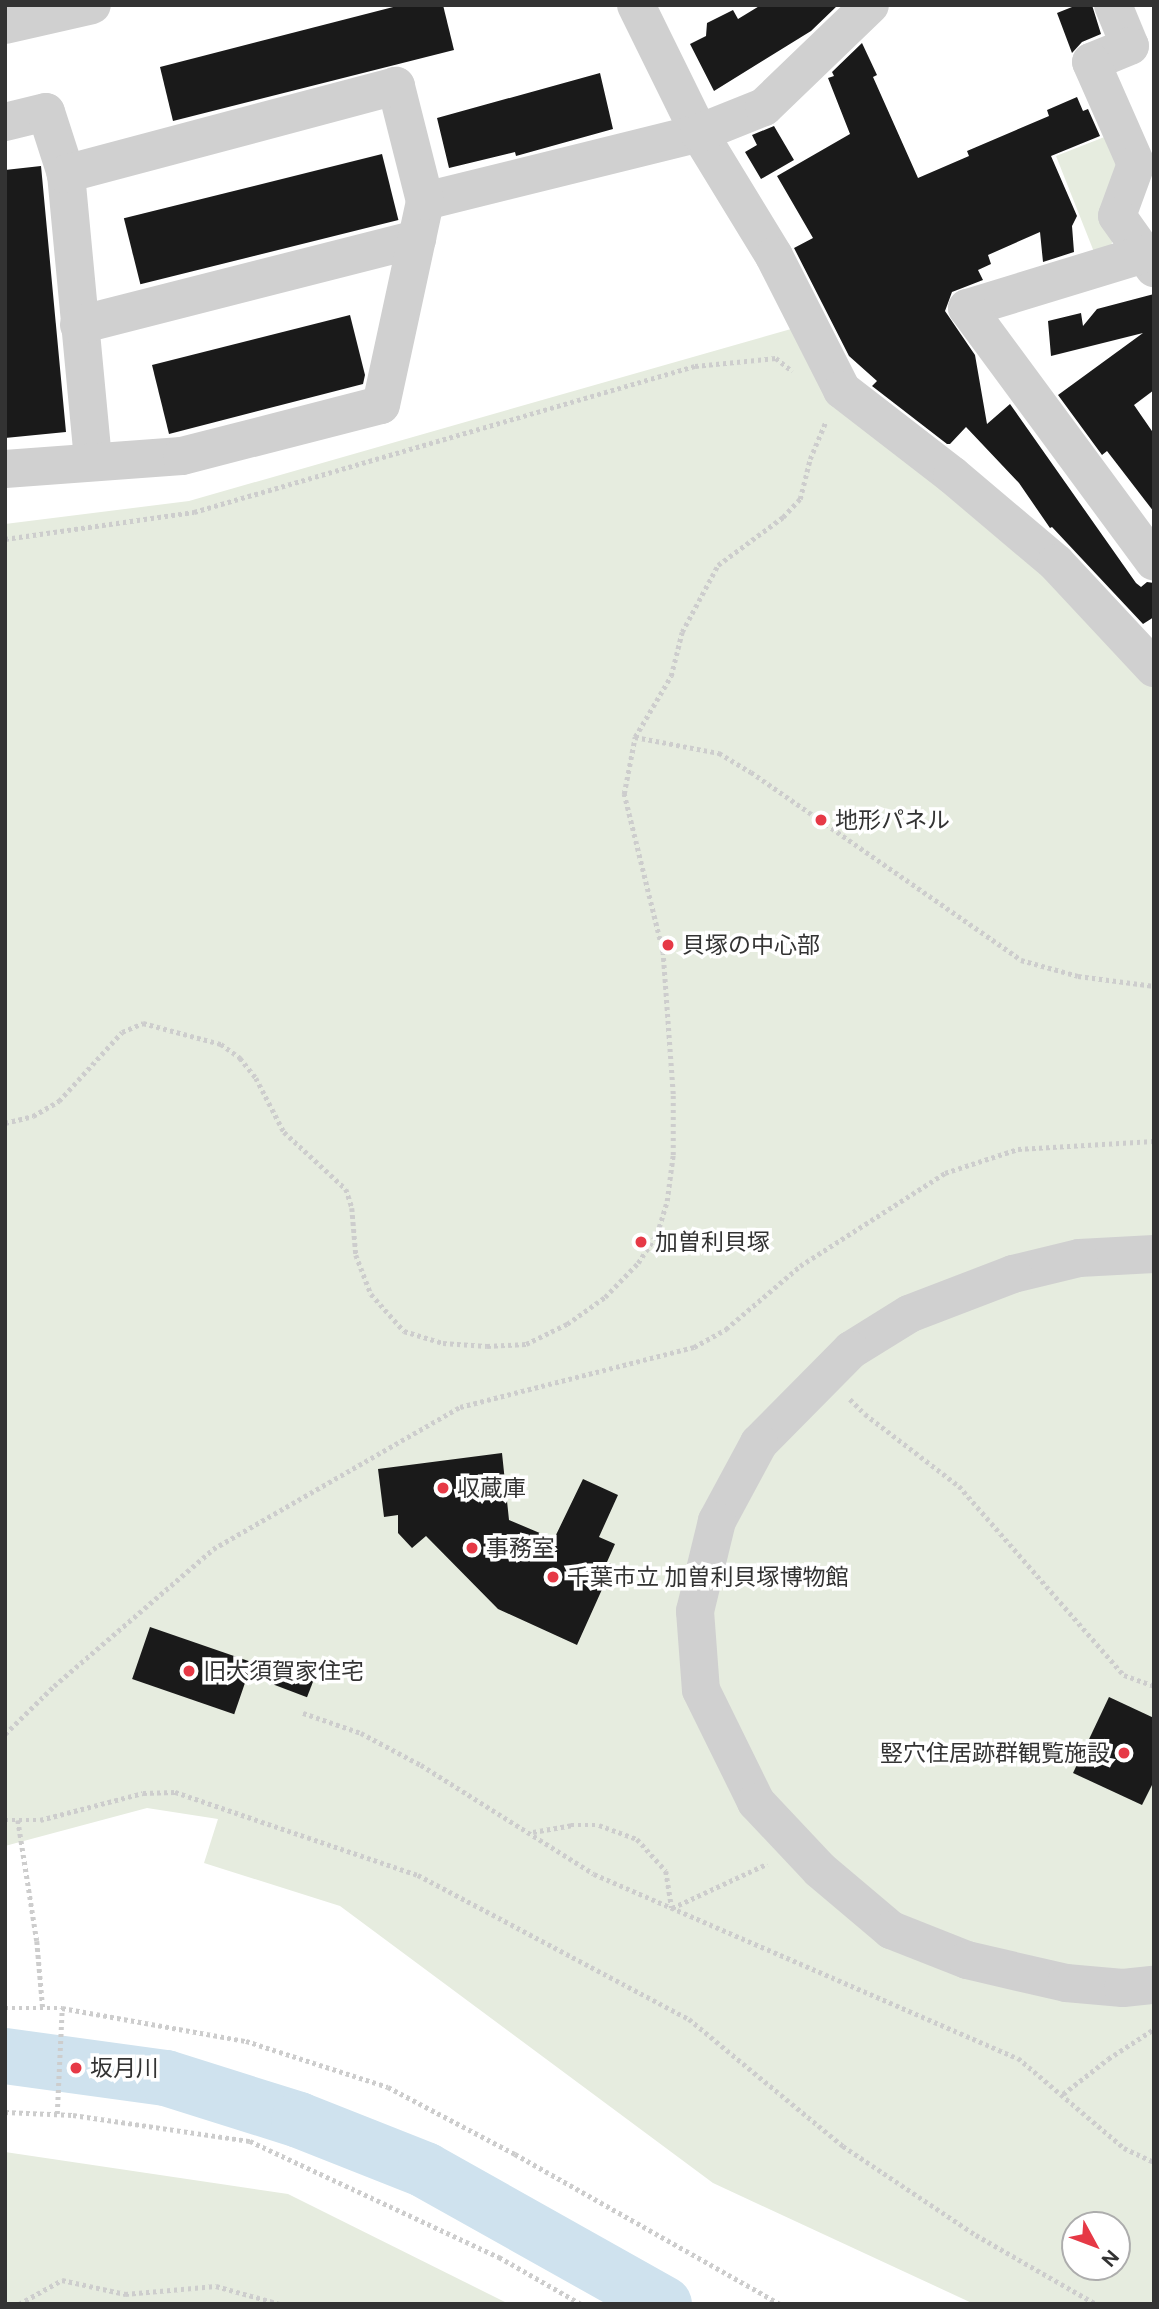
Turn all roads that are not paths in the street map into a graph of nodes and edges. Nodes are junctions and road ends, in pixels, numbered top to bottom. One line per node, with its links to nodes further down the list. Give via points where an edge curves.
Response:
1 (92, 5): 5 (street)
2 (636, 5): 7 (street)
3 (870, 5): 7 (street, via 764,107)
4 (1113, 5): 11 (street, via 1130,46 1091,62 1136,164 1117,216)
5 (5, 25)
6 (5, 122): 8 (street, via 46,112)
7 (699, 133): 9 (street); 16 (street, via 774,256 835,399 952,475 1056,563)
8 (66, 173): 9 (street, via 396,86); 12 (street)
9 (425, 201): 10 (street)
10 (418, 239): 12 (street); 13 (street, via 381,405 182,456)
11 (1149, 261): 15 (street, via 967,308)
12 (79, 325): 13 (street)
13 (93, 461): 14 (street)
14 (5, 469)
15 (1154, 562)
16 (1149, 654)
17 (1154, 1254): 18 (street, via 1079,1258 1013,1274 909,1314 851,1350 759,1443 717,1521 695,1611 701,1690 756,1802 820,1871 891,1930 967,1960 1066,1983 1123,1988)
18 (1154, 1985)

